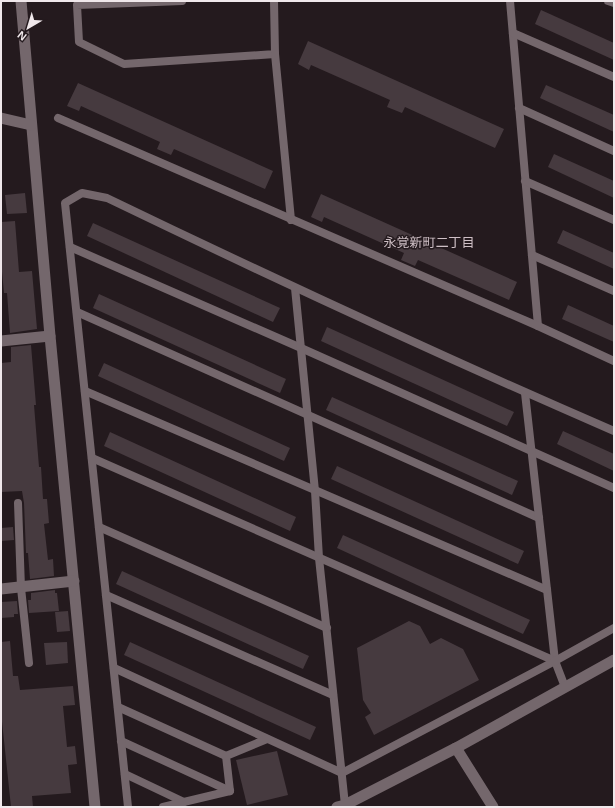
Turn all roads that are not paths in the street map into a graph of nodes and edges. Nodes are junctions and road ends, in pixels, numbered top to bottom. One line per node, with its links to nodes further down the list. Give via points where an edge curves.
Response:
1 (21, 1): 13 (street)
2 (182, 1): 8 (lane, via 77,5 79,42 124,64)
3 (274, 1): 8 (lane)
4 (510, 1): 7 (lane)
5 (608, 1): 6 (lane)
6 (614, 3)
7 (513, 33): 9 (lane); 10 (lane)
8 (276, 54): 16 (lane)
9 (614, 77)
10 (519, 108): 14 (lane); 15 (lane)
11 (1, 118): 13 (street)
12 (58, 118): 16 (lane)
13 (31, 125): 24 (street)
14 (614, 151)
15 (525, 181): 17 (lane); 19 (lane)
16 (291, 220): 23 (lane)
17 (614, 220)
18 (70, 247): 20 (lane, via 65,203 82,193 107,198); 22 (lane); 26 (lane)
19 (532, 255): 21 (lane); 23 (lane)
20 (295, 288): 26 (lane); 29 (lane)
21 (614, 291)
22 (77, 312): 28 (lane); 30 (lane)
23 (538, 326): 27 (lane)
24 (50, 336): 25 (street); 40 (street)
25 (1, 341)
26 (301, 348): 30 (lane); 32 (lane)
27 (614, 361)
28 (85, 391): 33 (lane); 35 (lane)
29 (525, 393): 31 (lane); 32 (lane)
30 (307, 414): 35 (lane); 37 (lane)
31 (614, 431)
32 (532, 451): 34 (lane); 37 (lane)
33 (92, 458): 38 (lane); 39 (lane)
34 (614, 488)
35 (315, 491): 39 (lane); 43 (lane)
36 (18, 503): 41 (lane)
37 (539, 518): 43 (lane)
38 (99, 528): 44 (lane); 45 (lane)
39 (319, 558): 45 (lane); 48 (lane)
40 (74, 581): 41 (street); 63 (street)
41 (20, 588): 42 (street); 49 (lane)
42 (1, 589)
43 (547, 590): 48 (lane)
44 (106, 596): 50 (lane); 52 (lane)
45 (327, 628): 52 (lane)
46 (614, 628): 48 (lane)
47 (614, 660): 51 (street)
48 (555, 662): 51 (lane); 58 (lane)
49 (29, 663)
50 (114, 668): 53 (lane); 54 (lane)
51 (565, 687): 56 (street)
52 (333, 695): 58 (lane)
53 (118, 707): 55 (lane); 57 (lane)
54 (267, 739): 57 (lane); 58 (lane)
55 (121, 741): 59 (lane); 60 (lane)
56 (456, 748): 62 (street); 66 (street)
57 (226, 756): 60 (lane)
58 (342, 773): 62 (lane)
59 (125, 774): 61 (lane); 64 (lane)
60 (230, 791): 61 (lane)
61 (184, 802): 65 (lane)
62 (341, 806)
63 (95, 807)
64 (128, 807)
65 (163, 807)
66 (493, 807)

